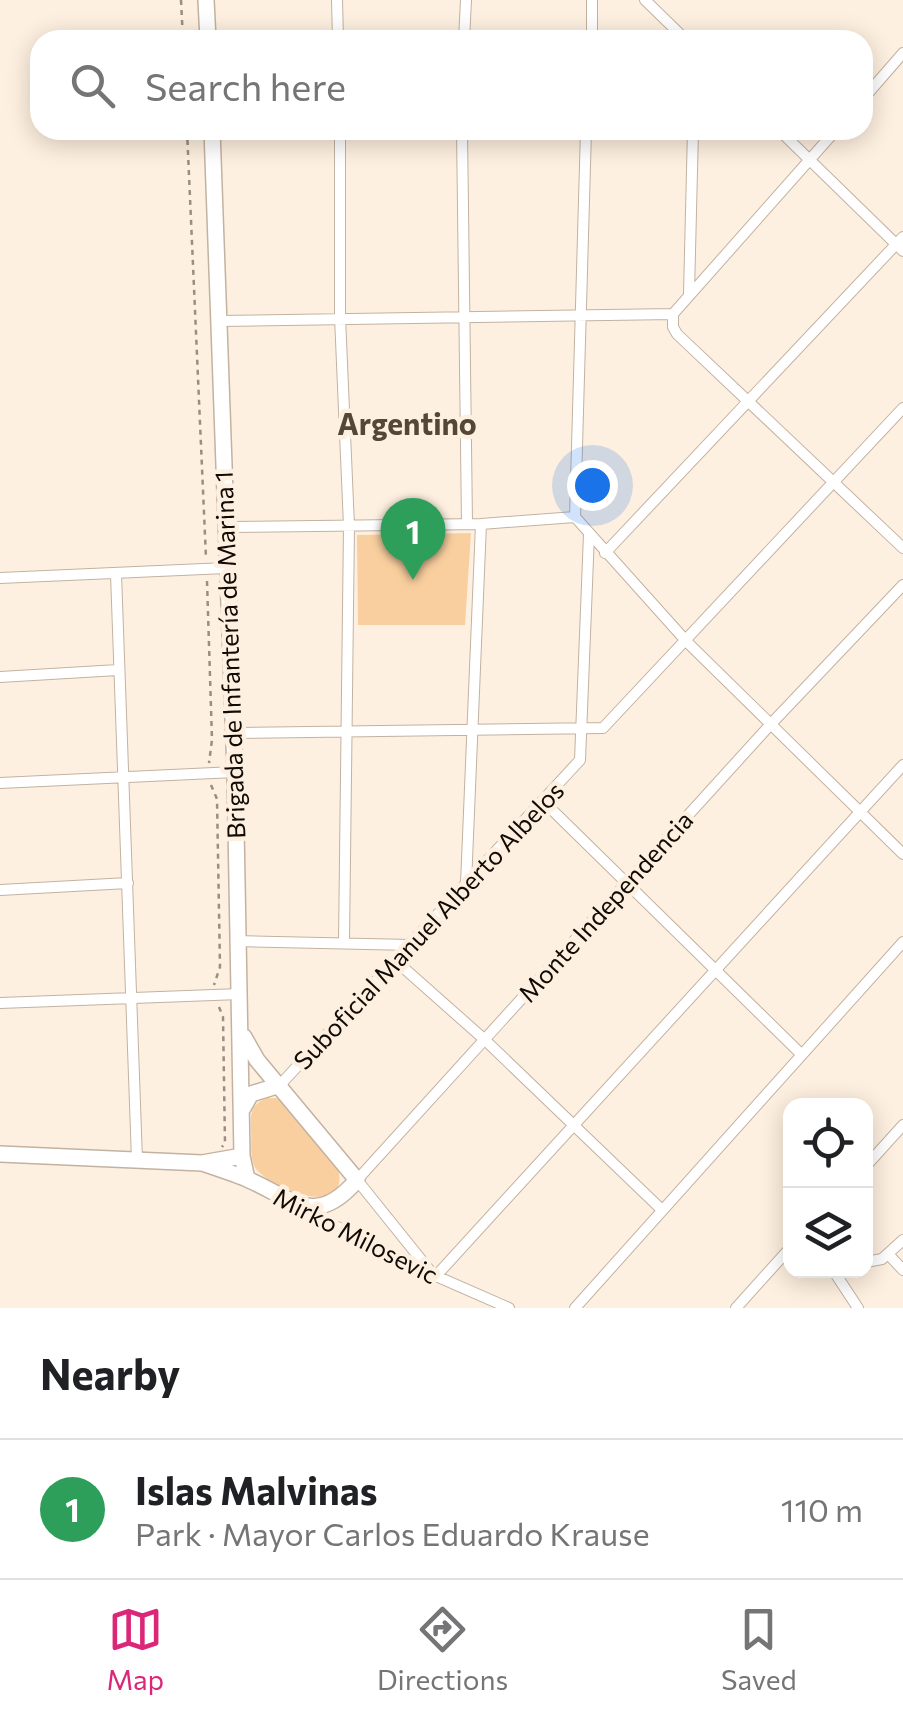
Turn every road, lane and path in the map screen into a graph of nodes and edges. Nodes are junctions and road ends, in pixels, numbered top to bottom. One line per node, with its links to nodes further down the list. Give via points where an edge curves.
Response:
1 (181, 0): 7 (path)
2 (206, 0): 8 (street)
3 (337, 0): 9 (street)
4 (466, 0): 10 (street)
5 (592, 0): 11 (street)
6 (645, 0): 12 (street)
7 (182, 30)
8 (208, 30)
9 (338, 30)
10 (464, 30)
11 (592, 30)
12 (676, 30)
13 (903, 54): 14 (street)
14 (873, 88)
15 (187, 140): 43 (path)
16 (212, 140): 30 (street, Brigada de Infantería de Marina 1)
17 (340, 140): 28 (street)
18 (462, 140): 29 (street)
19 (586, 140): 26 (street)
20 (693, 140): 25 (street)
21 (789, 140): 23 (street)
22 (827, 140): 23 (street)
23 (810, 160): 24 (street); 25 (street)
24 (901, 244): 31 (street)
25 (689, 294): 27 (street)
26 (582, 313): 27 (street); 29 (street); 34 (street)
27 (673, 314): 31 (street, via 677,334)
28 (340, 317): 29 (street); 30 (street); 37 (street)
29 (465, 318): 35 (street)
30 (219, 321): 38 (street, Brigada de Infantería de Marina 1)
31 (748, 401): 33 (street); 41 (street)
32 (903, 408): 33 (street)
33 (834, 483): 40 (street); 47 (street)
34 (574, 518): 36 (street); 39 (street)
35 (466, 524): 36 (street); 37 (street)
36 (481, 524): 51 (street)
37 (349, 526): 38 (street); 52 (street)
38 (224, 527): 42 (street, Brigada de Infantería de Marina 1)
39 (589, 534): 41 (street); 53 (street, Suboficial Manuel Alberto Albelos)
40 (903, 548)
41 (605, 553): 47 (street)
42 (226, 568): 43 (street); 54 (street, Brigada de Infantería de Marina 1)
43 (206, 569): 44 (street); 57 (path)
44 (116, 574): 45 (street); 48 (street)
45 (0, 578)
46 (903, 584): 50 (street, Monte Independencia)
47 (687, 642): 50 (street); 53 (street, via 608,724)
48 (118, 670): 49 (street); 58 (street)
49 (0, 677)
50 (770, 725): 61 (street); 65 (street, Monte Independencia)
51 (472, 728): 52 (street); 53 (street); 64 (street)
52 (348, 730): 54 (street); 68 (street)
53 (582, 730): 60 (street, Suboficial Manuel Alberto Albelos, via 580,760)
54 (233, 733): 56 (street, Brigada de Infantería de Marina 1)
55 (903, 764): 61 (street)
56 (235, 772): 57 (street); 67 (street, Brigada de Infantería de Marina 1)
57 (208, 773): 58 (street); 74 (path, via 216,799 220,967)
58 (124, 777): 59 (street); 63 (street)
59 (0, 784)
60 (544, 802): 64 (street, Suboficial Manuel Alberto Albelos); 65 (street)
61 (860, 812): 62 (street); 72 (street)
62 (903, 854)
63 (128, 883): 66 (street); 75 (street)
64 (466, 884): 70 (street, Suboficial Manuel Alberto Albelos)
65 (624, 884): 72 (street); 78 (street, Monte Independencia)
66 (0, 890)
67 (238, 941): 68 (street); 73 (street, Brigada de Infantería de Marina 1)
68 (344, 942): 70 (street)
69 (903, 942): 79 (street)
70 (411, 944): 71 (street, Suboficial Manuel Alberto Albelos)
71 (397, 962): 78 (street); 80 (street, Suboficial Manuel Alberto Albelos)
72 (715, 972): 79 (street); 82 (street)
73 (240, 994): 74 (street); 77 (street, Brigada de Infantería de Marina 1)
74 (214, 995): 75 (street); 84 (path, via 224,1017 226,1143)
75 (132, 998): 76 (street); 88 (street)
76 (0, 1003)
77 (240, 1024): 80 (street, via 248,1050); 81 (street, Brigada de Infantería de Marina 1)
78 (485, 1040): 82 (street); 91 (street, Monte Independencia)
79 (801, 1054): 93 (street)
80 (280, 1085): 81 (street, Suboficial Manuel Alberto Albelos, via 252,1094); 91 (street)
81 (241, 1114): 86 (street, Brigada de Infantería de Marina 1)
82 (572, 1124): 93 (street); 99 (street)
83 (903, 1125): 87 (street)
84 (220, 1150)
85 (0, 1154): 88 (street, Mirko Milosevic)
86 (242, 1156): 89 (street, Mirko Milosevic); 90 (street, Brigada de Infantería de Marina 1)
87 (873, 1158)
88 (137, 1160): 89 (street, Mirko Milosevic)
89 (202, 1163): 90 (street, Mirko Milosevic)
90 (247, 1179): 92 (street, Mirko Milosevic)
91 (357, 1180): 92 (street, Monte Independencia, via 330,1204); 99 (street)
92 (299, 1206): 99 (street, Mirko Milosevic)
93 (662, 1209): 102 (street)
94 (903, 1240): 95 (street)
95 (888, 1254): 97 (street); 98 (street)
96 (783, 1256): 103 (street)
97 (873, 1262)
98 (903, 1270)
99 (435, 1276): 101 (street, Mirko Milosevic)
100 (838, 1278): 104 (street)
101 (509, 1308)
102 (574, 1308)
103 (736, 1308)
104 (858, 1308)

